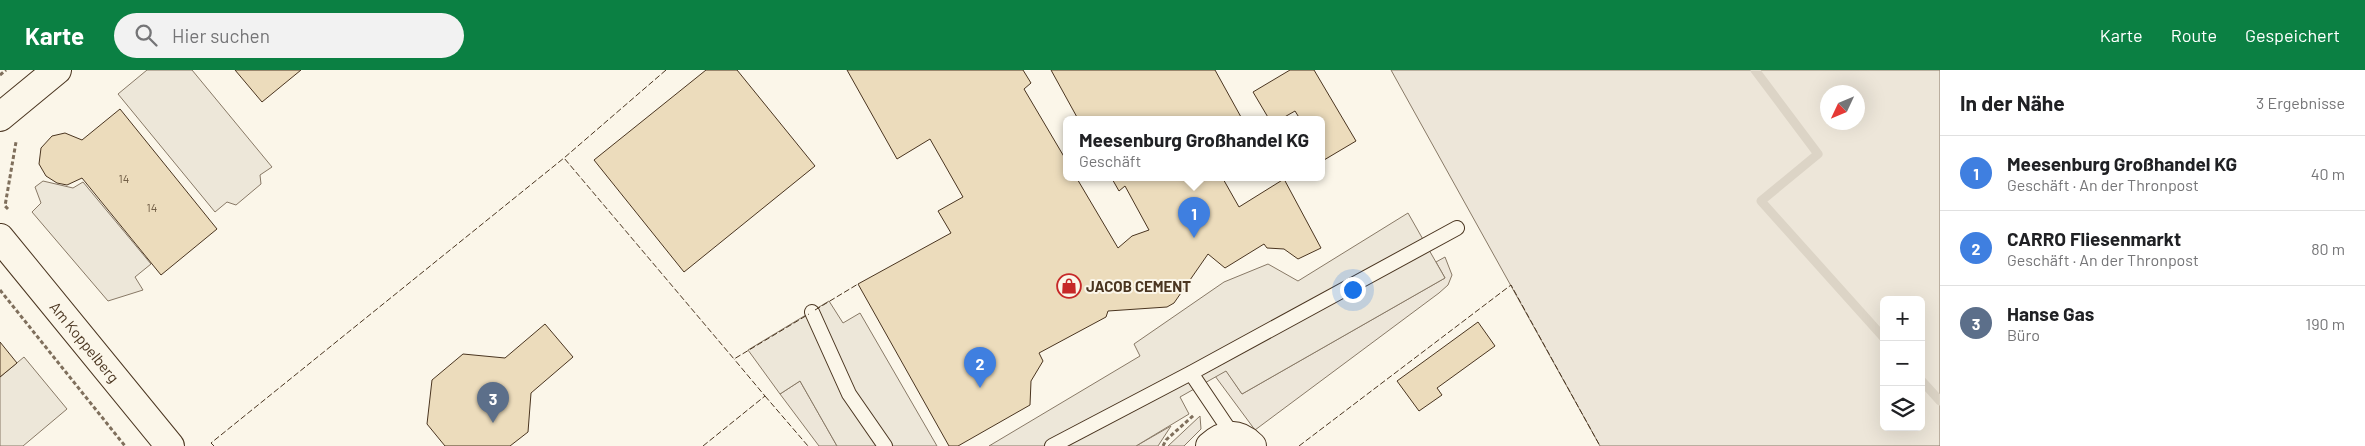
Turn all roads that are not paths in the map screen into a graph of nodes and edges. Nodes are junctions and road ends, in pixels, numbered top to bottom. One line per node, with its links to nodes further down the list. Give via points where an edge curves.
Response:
1 (58, 70): 2 (street)
2 (0, 117)
3 (1457, 228): 6 (lane)
4 (0, 238): 8 (street, Am Koppelberg)
5 (812, 312): 9 (lane, via 849,394)
6 (1191, 373): 7 (lane); 10 (lane)
7 (1231, 442)
8 (170, 446)
9 (885, 446)
10 (1052, 446)

